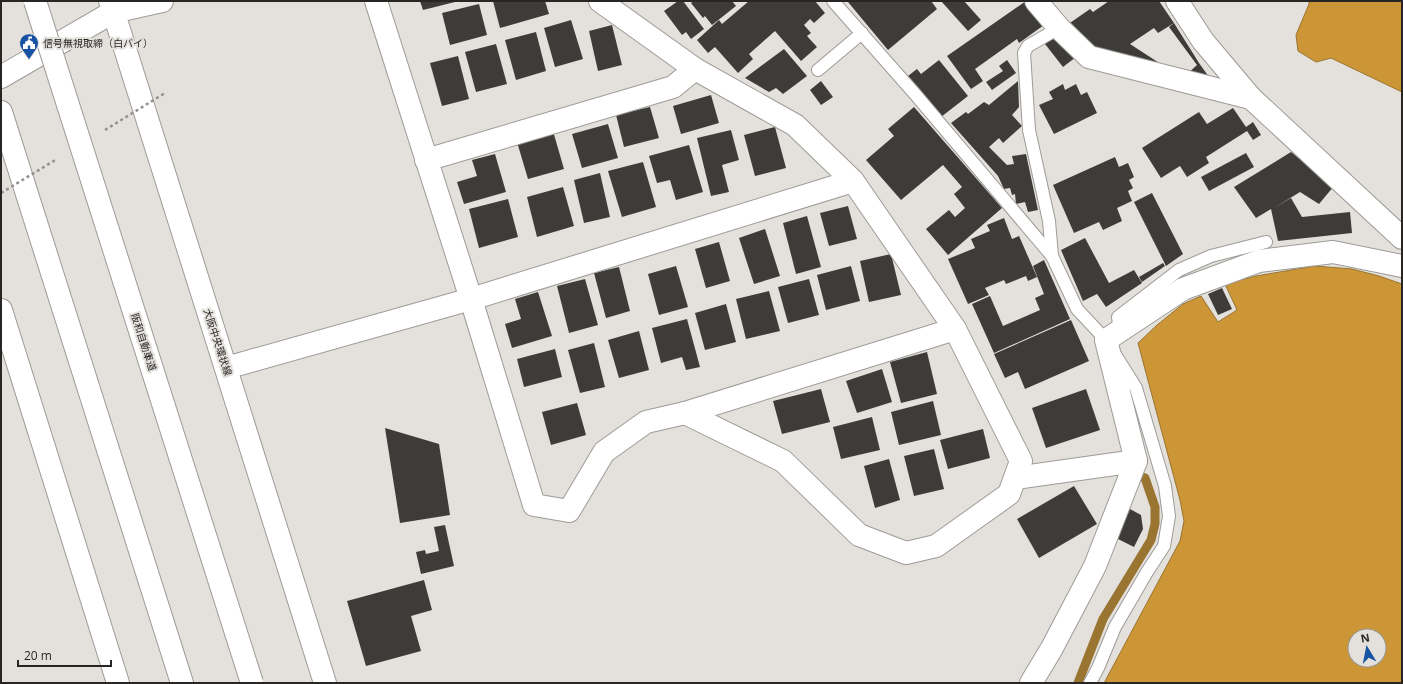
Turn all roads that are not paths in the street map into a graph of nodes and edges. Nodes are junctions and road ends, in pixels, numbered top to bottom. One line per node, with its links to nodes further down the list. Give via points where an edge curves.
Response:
1 (35, 1): 32 (main road, 阪和自動車道, bridge)
2 (162, 1): 8 (main road)
3 (376, 1): 16 (main road)
4 (600, 1): 11 (main road)
5 (833, 1): 10 (lane)
6 (1036, 1): 9 (main road)
7 (1177, 1): 14 (main road, via 1203,41)
8 (112, 6): 13 (main road); 26 (main road, 大阪中央環状線)
9 (1059, 28): 14 (main road, via 1089,57); 20 (lane, via 1028,46 1024,53 1029,130 1049,221)
10 (862, 33): 12 (lane); 20 (lane)
11 (695, 69): 16 (main road, via 673,87); 17 (main road, via 795,125)
12 (818, 70)
13 (1, 77)
14 (1251, 98): 18 (main road)
15 (1, 112): 31 (main road)
16 (426, 160): 22 (main road)
17 (853, 181): 22 (main road); 24 (main road)
18 (1402, 238)
19 (1266, 242): 25 (lane, via 1211,256 1178,270 1118,317)
20 (1052, 256): 25 (lane, via 1077,309)
21 (1402, 266): 25 (main road, via 1333,252 1259,261 1183,289)
22 (471, 299): 26 (main road); 27 (main road, via 534,505 569,511 604,452 646,422)
23 (1, 310): 30 (main road)
24 (955, 329): 27 (main road); 29 (main road, via 1021,461)
25 (1113, 336): 28 (main road); 35 (lane, via 1136,388 1165,486 1169,516 1164,546 1115,627)
26 (226, 368): 33 (main road, 大阪中央環状線)
27 (685, 413): 29 (main road, via 783,461 859,535 906,553 936,546 1010,494)
28 (1135, 462): 29 (main road); 34 (main road, via 1095,566)
29 (1015, 478)
30 (118, 683)
31 (182, 683)
32 (252, 683)
33 (325, 683)
34 (1031, 683)
35 (1090, 683)

